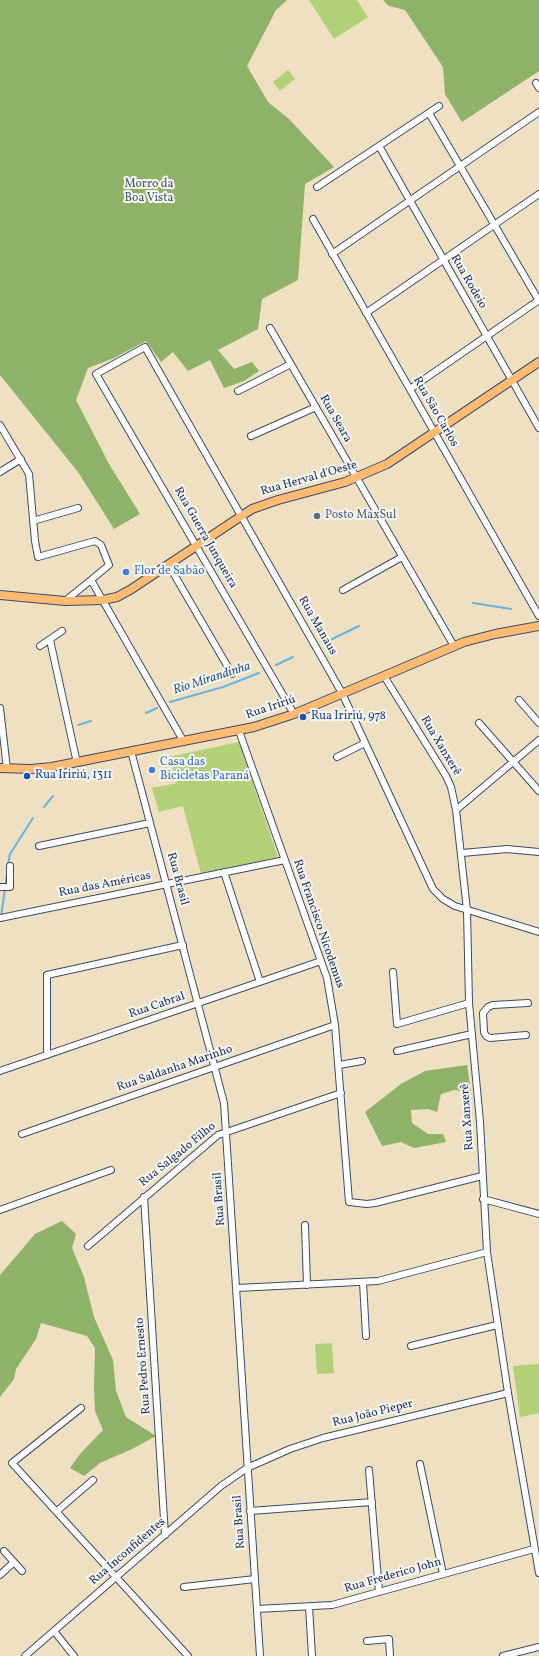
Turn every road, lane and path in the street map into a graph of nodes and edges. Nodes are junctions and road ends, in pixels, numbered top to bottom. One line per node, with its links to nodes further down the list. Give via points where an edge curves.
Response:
1 (439, 106): 3 (street)
2 (539, 112): 5 (street)
3 (429, 113): 4 (street); 5 (street)
4 (379, 146): 6 (street); 8 (street, Rua Rodeio)
5 (460, 166): 8 (street); 10 (street)
6 (317, 187)
7 (539, 194): 10 (street)
8 (410, 201): 11 (street); 12 (street, Rua Rodeio)
9 (313, 219): 11 (street, Rua São Carlos)
10 (494, 224): 12 (street); 13 (street)
11 (332, 254): 14 (street, Rua São Carlos)
12 (443, 260): 14 (street); 16 (street, Rua Rodeio)
13 (539, 301): 16 (street)
14 (366, 312): 21 (street, Rua São Carlos)
15 (270, 328): 18 (street, Rua Seara)
16 (487, 336): 20 (street, Rua Rodeio); 21 (street)
17 (539, 362): 20 (main road, Rua Herval d'Oeste)
18 (291, 364): 22 (street); 23 (street, Rua Seara)
19 (96, 374): 32 (street, Rua Manaus, via 145,347); 34 (street, Rua Guerra Junqueira)
20 (512, 381): 25 (street, Rua Rodeio); 26 (main road, Rua Herval d'Oeste)
21 (410, 389): 26 (street, Rua São Carlos)
22 (238, 391)
23 (316, 407): 27 (street); 30 (street, Rua Seara)
24 (0, 425): 28 (street)
25 (539, 428)
26 (435, 433): 30 (main road, Rua Herval d'Oeste, via 393,461); 42 (street, Rua São Carlos)
27 (251, 436)
28 (21, 459): 29 (street); 33 (street, via 30,480)
29 (0, 472)
30 (357, 478): 32 (main road, Rua Herval d'Oeste, via 270,502); 35 (street, Rua Seara)
31 (78, 508): 33 (street)
32 (241, 515): 34 (main road, Rua Herval d'Oeste); 50 (street, Rua Manaus)
33 (33, 521): 37 (street, via 38,557 98,542 109,565)
34 (196, 545): 36 (main road, Rua Herval d'Oeste); 53 (street, Rua Guerra Junqueira)
35 (402, 557): 38 (street); 47 (street, Rua Seara)
36 (168, 564): 40 (main road, Rua Herval d'Oeste, via 124,594); 48 (street)
37 (91, 580): 40 (street); 41 (street)
38 (343, 590)
39 (0, 594): 41 (main road, Rua Herval d'Oeste)
40 (103, 600): 41 (main road, Rua Herval d'Oeste); 57 (street)
41 (65, 601)
42 (539, 616)
43 (539, 626): 47 (main road, Rua Iririú, via 489,635)
44 (62, 631): 45 (street)
45 (50, 640): 46 (street); 63 (street)
46 (40, 646)
47 (454, 646): 49 (main road, Rua Iririú)
48 (232, 674)
49 (384, 676): 50 (main road, Rua Iririú); 67 (street, Rua Xanxerê, via 446,776)
50 (342, 693): 53 (main road, Rua Iririú); 58 (street, Rua Manaus)
51 (519, 700): 55 (street)
52 (0, 708): 65 (street)
53 (294, 714): 56 (main road, Rua Iririú)
54 (479, 724): 64 (street)
55 (539, 724)
56 (239, 731): 57 (main road, Rua Iririú); 72 (street, Rua Francisco Nicodemus)
57 (184, 742): 60 (main road, Rua Iririú)
58 (365, 742): 62 (street); 77 (street, Rua Manaus, via 430,883 443,899)
59 (536, 743): 61 (street); 64 (street)
60 (131, 751): 63 (main road, Rua Iririú); 68 (street, Rua Brasil)
61 (539, 751)
62 (337, 757)
63 (77, 763): 65 (main road, Rua Iririú, via 41,768)
64 (513, 763): 66 (street); 67 (street)
65 (4, 768)
66 (539, 791)
67 (456, 810): 71 (street, Rua Xanxerê)
68 (150, 823): 69 (street); 75 (street, Rua Brasil)
69 (38, 846)
70 (539, 852): 71 (street, via 507,849)
71 (462, 853): 77 (street, Rua Xanxerê)
72 (285, 860): 74 (street, Rua das Américas); 81 (street, Rua Francisco Nicodemus)
73 (10, 866): 76 (street, via 10,887)
74 (224, 872): 75 (street, Rua das Américas); 83 (street)
75 (167, 884): 78 (street, Rua das Américas); 80 (street, Rua Brasil)
76 (3, 887)
77 (467, 910): 79 (street, Rua Manaus); 86 (street, Rua Xanxerê)
78 (1, 918)
79 (539, 932)
80 (183, 945): 85 (street, Rua Brasil); 93 (street, via 47,975)
81 (321, 961): 83 (street, Rua Cabral); 89 (street, Rua Francisco Nicodemus, via 331,995)
82 (394, 972): 86 (street, via 397,1024)
83 (260, 982): 85 (street, Rua Cabral)
84 (528, 1002): 87 (street, via 493,1005 485,1010)
85 (199, 1003): 93 (street, Rua Cabral); 96 (street, Rua Brasil)
86 (469, 1003): 88 (street, Rua Xanxerê)
87 (483, 1018): 88 (street); 91 (street, via 484,1032 490,1038)
88 (471, 1019): 90 (street, Rua Xanxerê)
89 (335, 1025): 95 (street, Rua Francisco Nicodemus); 96 (street, Rua Saldanha Marinho)
90 (472, 1034): 92 (street); 102 (street, Rua Xanxerê)
91 (526, 1035)
92 (397, 1052)
93 (47, 1055): 97 (street, Rua Cabral)
94 (362, 1062): 95 (street)
95 (339, 1065): 98 (street, Rua Francisco Nicodemus)
96 (216, 1066): 99 (street, Rua Brasil, via 224,1103); 100 (street, Rua Saldanha Marinho)
97 (0, 1071)
98 (341, 1093): 99 (street, Rua Salgado Filho); 102 (street, Rua Francisco Nicodemus, via 349,1202 374,1203)
99 (226, 1130): 103 (street, Rua Salgado Filho); 112 (street, Rua Brasil)
100 (22, 1134)
101 (111, 1170): 105 (street)
102 (482, 1176): 104 (street, Rua Xanxerê)
103 (144, 1197): 108 (street, Rua Salgado Filho); 125 (street, Rua Pedro Ernesto)
104 (484, 1199): 106 (street); 109 (street, Rua Xanxerê)
105 (0, 1210)
106 (539, 1214)
107 (305, 1224): 111 (street)
108 (88, 1246)
109 (487, 1252): 110 (street, via 388,1279); 113 (street, Rua Xanxerê)
110 (363, 1282): 111 (street); 114 (street)
111 (307, 1285): 112 (street)
112 (237, 1288): 119 (street, Rua Brasil)
113 (497, 1325): 115 (street); 116 (street, Rua Xanxerê)
114 (366, 1336)
115 (412, 1346)
116 (508, 1393): 119 (street, Rua João Pieper, via 329,1436 290,1449); 126 (street, Rua Xanxerê)
117 (81, 1408): 123 (street, via 12,1463)
118 (420, 1464): 132 (street)
119 (247, 1468): 124 (street, Rua Brasil); 125 (street, Rua Inconfidentes, via 221,1486)
120 (369, 1470): 122 (street)
121 (93, 1480): 123 (street)
122 (372, 1502): 124 (street); 137 (street)
123 (56, 1511): 134 (street)
124 (250, 1511): 135 (street, Rua Brasil)
125 (165, 1534): 134 (street, Rua Inconfidentes)
126 (536, 1541): 127 (street, Rua Xanxerê)
127 (534, 1549): 131 (street, Rua Xanxerê); 132 (street, Rua Frederico John)
128 (4, 1551): 129 (street)
129 (14, 1562): 130 (street); 133 (street)
130 (22, 1571)
131 (539, 1573)
132 (443, 1574): 137 (street, Rua Frederico John)
133 (0, 1575)
134 (116, 1576): 140 (street, Rua Inconfidentes); 145 (street)
135 (255, 1579): 136 (street); 139 (street, Rua Brasil)
136 (184, 1587)
137 (379, 1592): 138 (street, Rua Frederico John, via 338,1604)
138 (309, 1607): 139 (street, Rua Frederico John); 147 (street)
139 (256, 1609): 146 (street, Rua Brasil)
140 (54, 1631): 143 (street, Rua Inconfidentes); 144 (street)
141 (367, 1641): 148 (street, via 389,1639)
142 (539, 1647): 149 (street)
143 (25, 1656)
144 (74, 1656)
145 (188, 1656)
146 (260, 1656)
147 (312, 1656)
148 (390, 1656)
149 (503, 1656)

